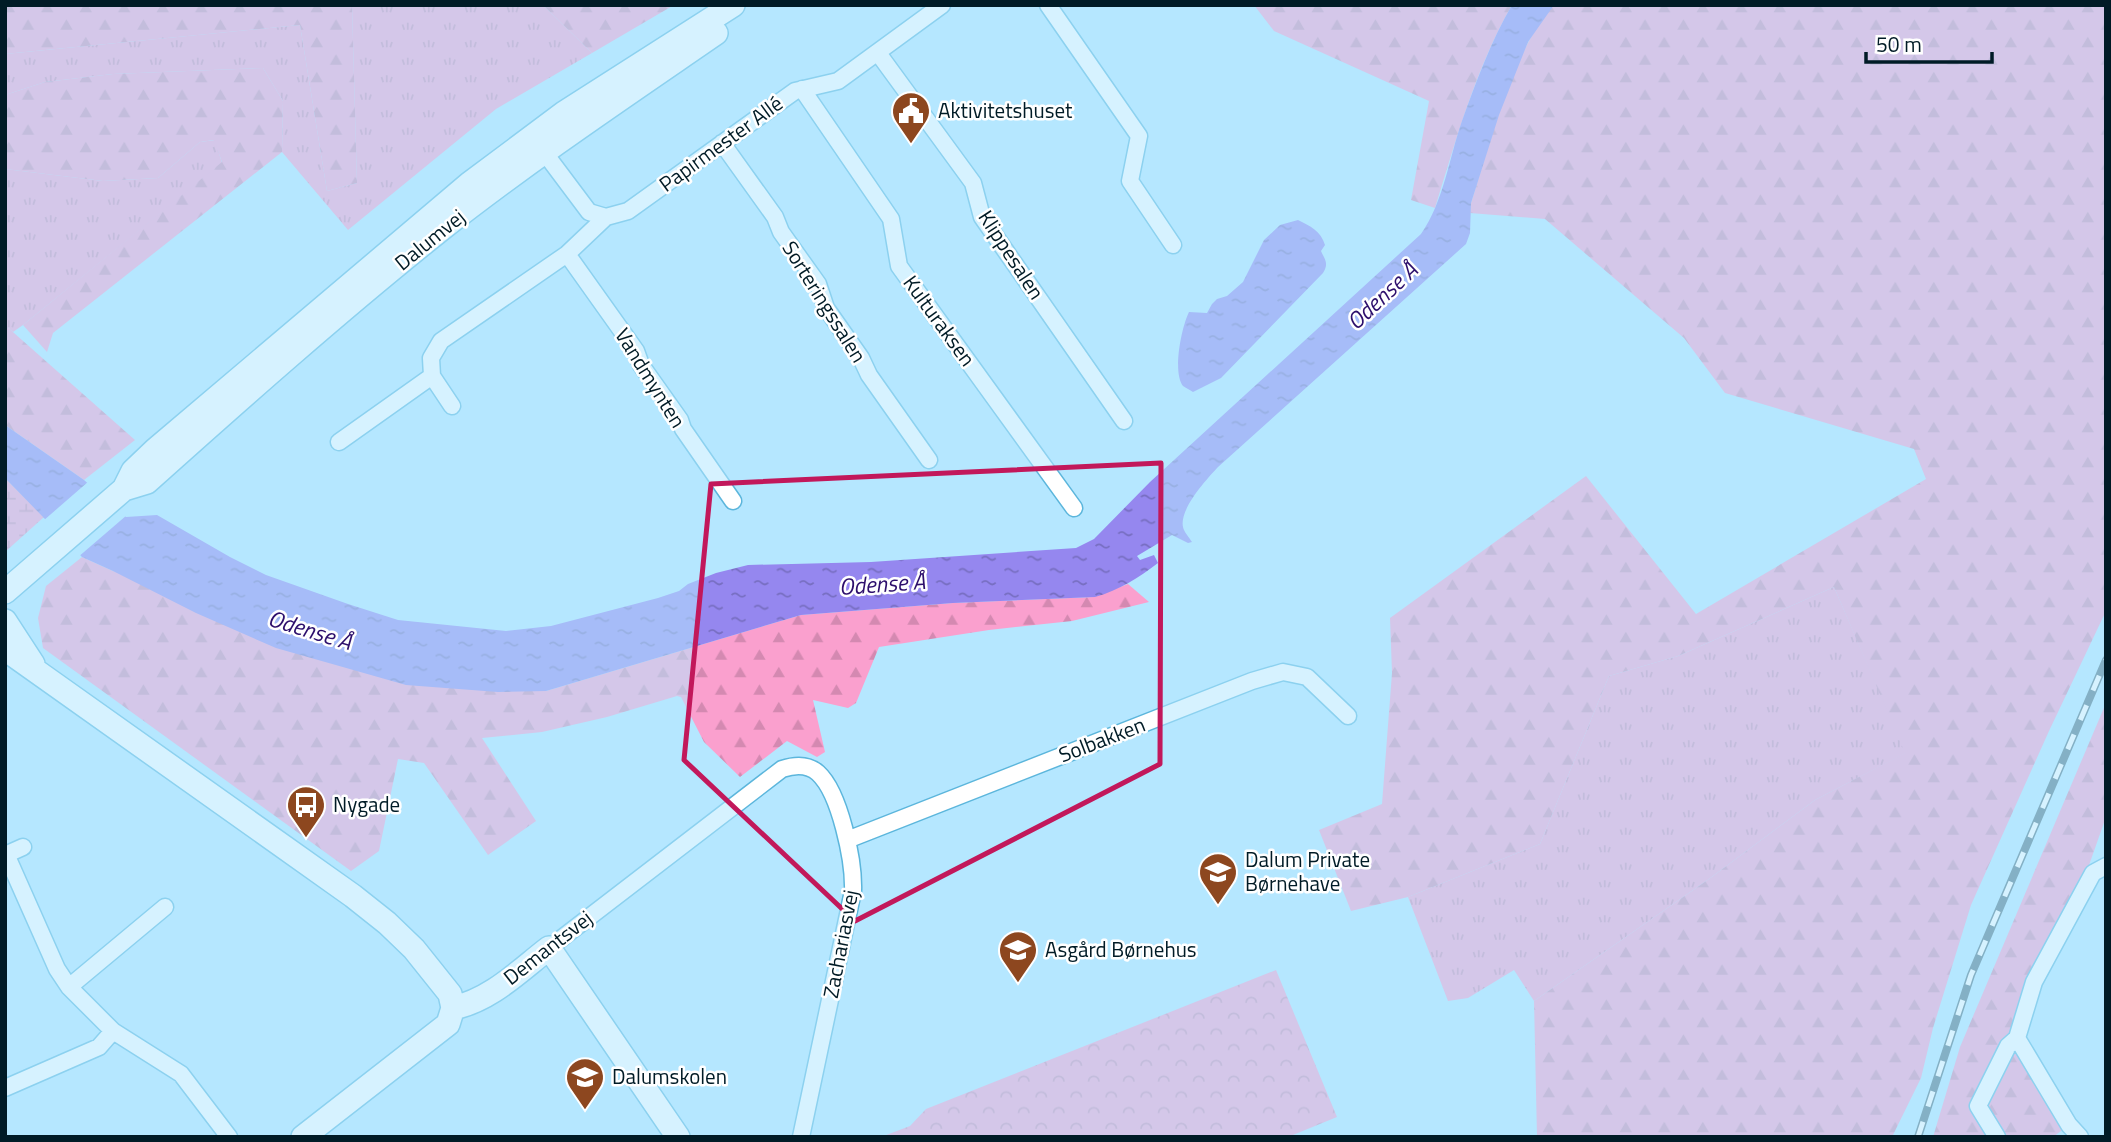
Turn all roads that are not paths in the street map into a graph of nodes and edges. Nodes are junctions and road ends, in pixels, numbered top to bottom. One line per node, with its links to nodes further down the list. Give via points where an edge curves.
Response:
1 (733, 5): 8 (street, Dalumvej)
2 (748, 5): 8 (street, Dalumvej, via 738,18)
3 (942, 5): 5 (street, Papirmester Allé)
4 (1048, 5): 10 (street, via 1139,135 1130,181)
5 (878, 53): 6 (street, Papirmester Allé, via 838,81); 14 (street, Klippesalen, via 973,183 982,217)
6 (803, 89): 7 (street, Papirmester Allé); 18 (street, Kulturaksen, via 891,219 899,266)
7 (722, 142): 9 (street, Papirmester Allé, via 628,211); 16 (street, Sorteringssalen, via 818,284 826,307 869,375)
8 (538, 144): 9 (street, via 589,212); 19 (street, Dalumvej, via 147,482 124,489)
9 (606, 217): 11 (street, Papirmester Allé)
10 (1173, 245)
11 (567, 254): 12 (street, Papirmester Allé, via 441,341 431,358); 17 (street, Vandmynten)
12 (432, 376): 13 (street); 15 (street)
13 (452, 406)
14 (1124, 421)
15 (339, 442)
16 (929, 460)
17 (733, 501)
18 (1074, 508)
19 (5, 592)
20 (5, 621): 22 (street)
21 (5, 649): 22 (street)
22 (37, 669): 32 (street, via 387,923 450,994)
23 (1348, 716): 25 (street, Solbakken, via 1307,677 1283,672)
24 (801, 766): 25 (street, Zachariasvej, via 818,773 833,794); 30 (street, Demantsvej, via 782,769)
25 (846, 841): 39 (street, Zachariasvej, via 853,891)
26 (23, 847): 27 (street)
27 (5, 855): 31 (street)
28 (2106, 866): 34 (street, via 2093,873 2034,982)
29 (165, 907): 31 (street)
30 (549, 948): 32 (street, Demantsvej, via 484,998); 38 (street)
31 (69, 987): 33 (street)
32 (453, 1008): 37 (street, via 448,1024)
33 (113, 1031): 35 (street, via 99,1047); 36 (street, via 181,1074)
34 (2017, 1038): 40 (street, via 2008,1046 1978,1106); 41 (street)
35 (5, 1088)
36 (229, 1137)
37 (303, 1137)
38 (678, 1137)
39 (802, 1137)
40 (1997, 1137)
41 (2080, 1137)

